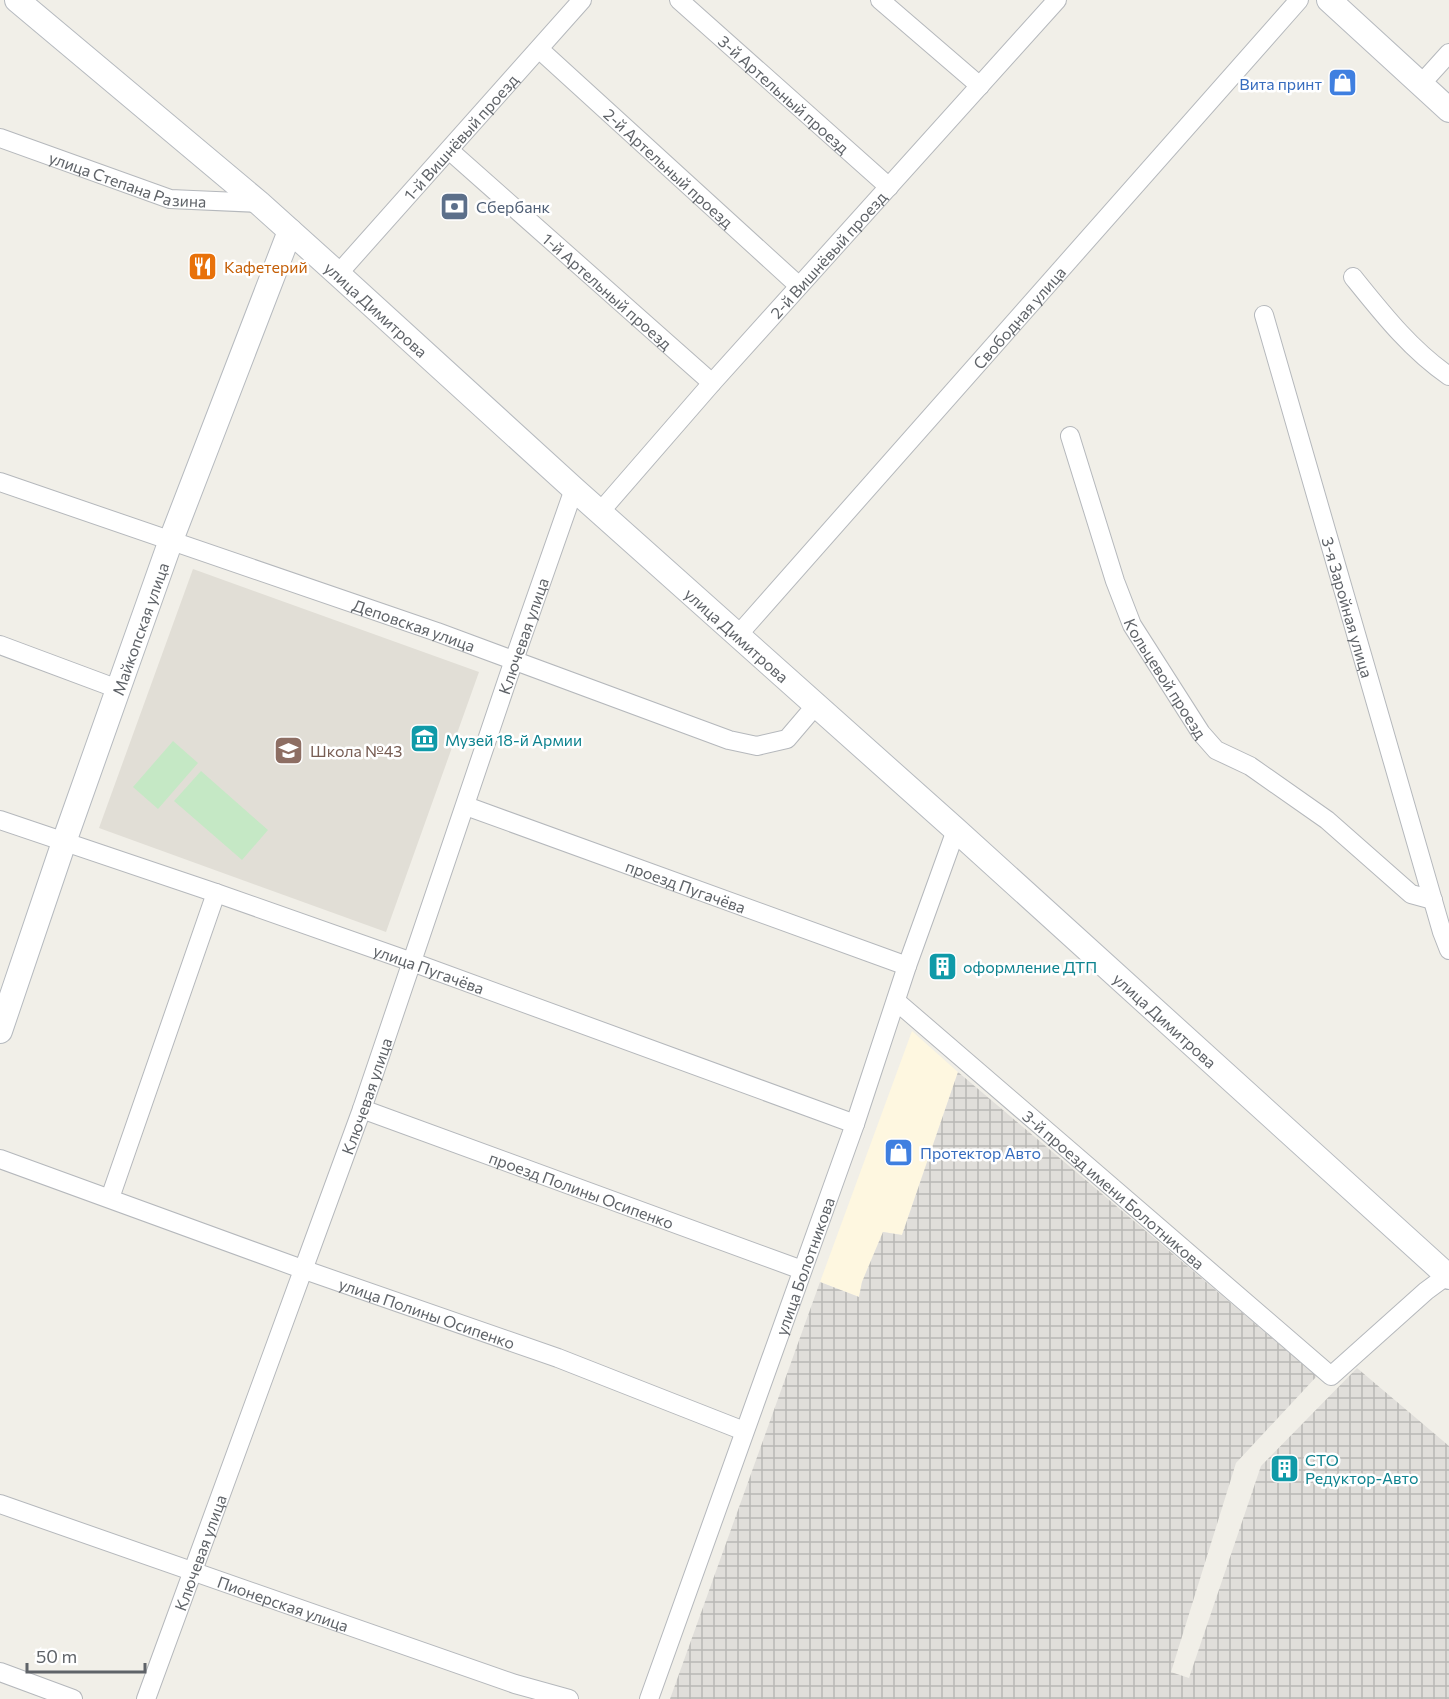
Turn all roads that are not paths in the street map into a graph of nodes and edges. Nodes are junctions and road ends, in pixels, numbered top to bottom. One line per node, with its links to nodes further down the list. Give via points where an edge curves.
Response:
1 (17, 0): 16 (street, улица Димитрова)
2 (582, 0): 8 (street, 1-й Вишнёвый проезд)
3 (679, 0): 15 (street, 3-й Артельный проезд)
4 (880, 0): 11 (street)
5 (1057, 0): 11 (street, 2-й Вишнёвый проезд)
6 (1299, 0): 29 (street, Свободная улица)
7 (1329, 0): 10 (street)
8 (539, 49): 14 (street, 1-й Вишнёвый проезд); 20 (street, 2-й Артельный проезд)
9 (1449, 53): 10 (street)
10 (1421, 84): 12 (street)
11 (980, 86): 15 (street, 2-й Вишнёвый проезд)
12 (1449, 110)
13 (0, 138): 16 (street, улица Степана Разина, via 170,200)
14 (448, 150): 18 (street, 1-й Вишнёвый проезд); 23 (street, 1-й Артельный проезд)
15 (889, 187): 20 (street, 2-й Вишнёвый проезд)
16 (259, 203): 17 (street, улица Димитрова)
17 (290, 231): 18 (street, улица Димитрова); 28 (street, Майкопская улица)
18 (338, 274): 26 (street, улица Димитрова)
19 (1353, 277): 22 (street, via 1389,322 1430,363)
20 (799, 286): 23 (street, 2-й Вишнёвый проезд)
21 (1264, 315): 39 (street, 3-я Заройная улица)
22 (1449, 376)
23 (712, 383): 27 (street, 2-й Вишнёвый проезд)
24 (1070, 436): 39 (street, Кольцевой проезд, via 1132,625 1201,733 1216,750 1250,766 1327,820 1411,894)
25 (0, 482): 28 (street, Деповская улица)
26 (574, 489): 27 (street, улица Димитрова); 31 (street, Ключевая улица)
27 (600, 512): 29 (street, улица Димитрова)
28 (171, 540): 31 (street, Деповская улица); 32 (street, Майкопская улица)
29 (738, 635): 33 (street, улица Димитрова)
30 (0, 645): 32 (street)
31 (514, 660): 33 (street, Деповская улица, via 729,740 757,746 787,740); 34 (street, Ключевая улица)
32 (118, 689): 37 (street, Майкопская улица)
33 (816, 705): 36 (street, улица Димитрова)
34 (466, 806): 41 (street, Ключевая улица); 42 (street, проезд Пугачёва)
35 (0, 820): 37 (street, улица Пугачёва)
36 (956, 830): 42 (street, улица Болотникова); 51 (street, улица Димитрова)
37 (64, 842): 38 (street, улица Пугачёва); 44 (street, Майкопская улица)
38 (216, 893): 41 (street, улица Пугачёва); 48 (street)
39 (1433, 900): 40 (street)
40 (1449, 950)
41 (412, 962): 45 (street, Ключевая улица); 46 (street, улица Пугачёва)
42 (907, 966): 43 (street, улица Болотникова)
43 (896, 1001): 46 (street, улица Болотникова); 51 (street, 3-й проезд имени Болотникова, via 1331,1376)
44 (0, 1032)
45 (362, 1109): 49 (street, Ключевая улица); 50 (street, проезд Полины Осипенко)
46 (855, 1124): 50 (street, улица Болотникова)
47 (0, 1159): 48 (street, улица Полины Осипенко)
48 (110, 1198): 49 (street, улица Полины Осипенко)
49 (302, 1269): 52 (street, улица Полины Осипенко, via 558,1358); 54 (street, Ключевая улица)
50 (802, 1270): 52 (street, улица Болотникова)
51 (1448, 1275)
52 (744, 1431): 59 (street, улица Болотникова)
53 (0, 1504): 54 (street, Пионерская улица)
54 (193, 1571): 57 (street, Ключевая улица); 58 (street, Пионерская улица, via 514,1684)
55 (0, 1672): 56 (street)
56 (73, 1699)
57 (146, 1699)
58 (569, 1699)
59 (649, 1699)

